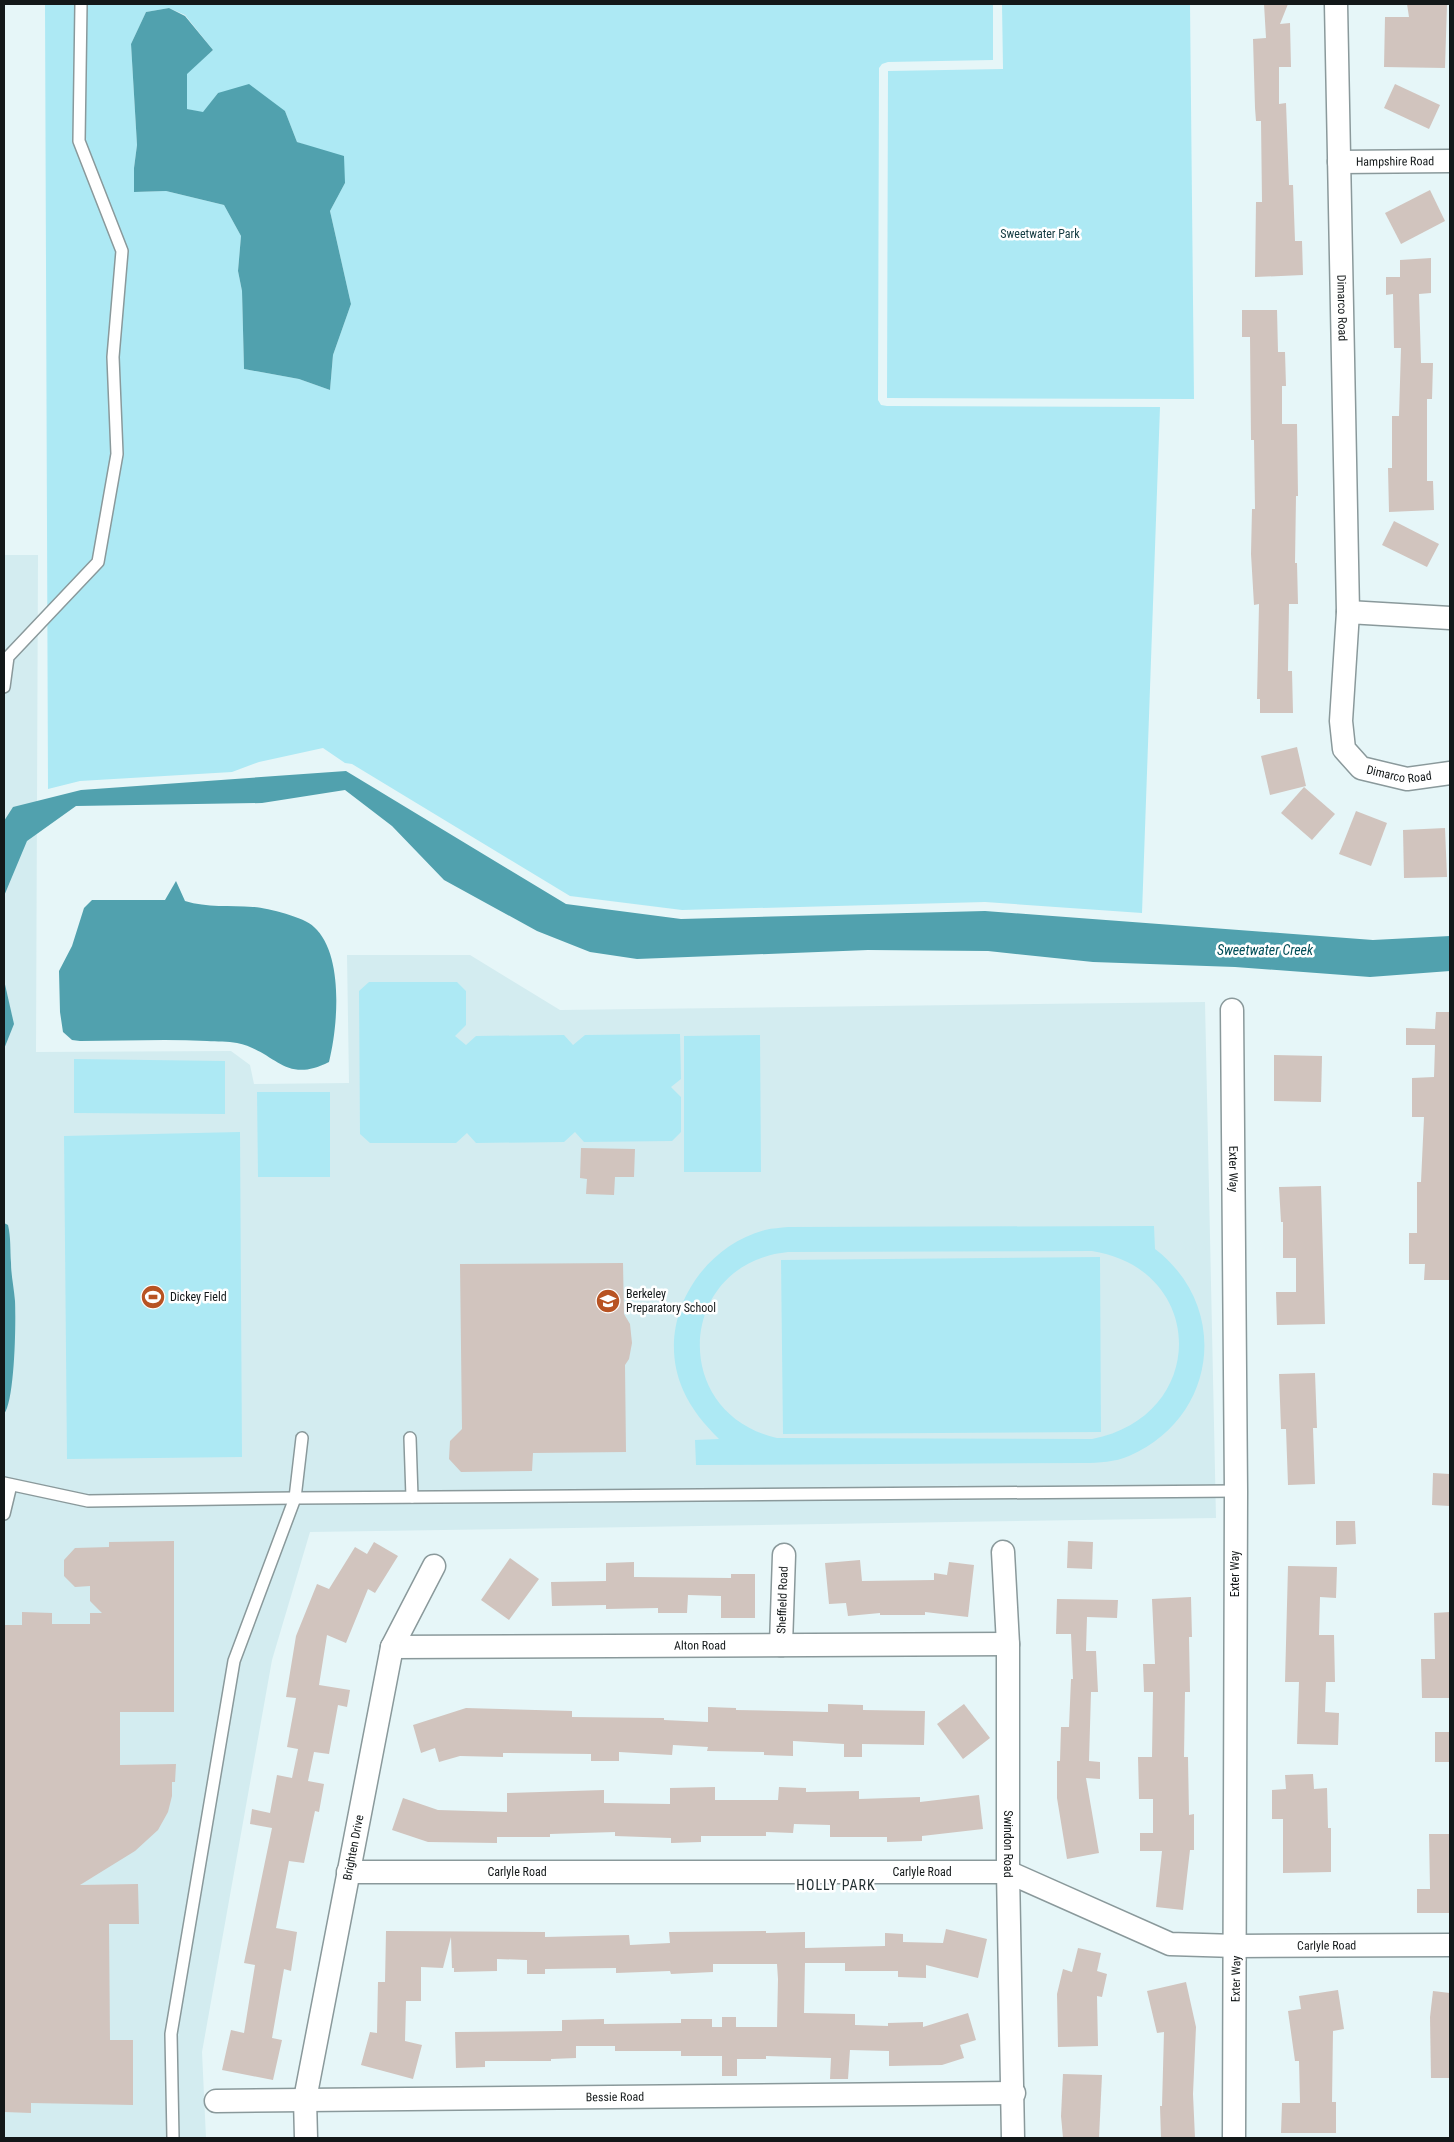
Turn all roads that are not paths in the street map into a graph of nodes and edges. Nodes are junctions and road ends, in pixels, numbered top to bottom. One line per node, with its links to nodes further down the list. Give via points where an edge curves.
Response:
1 (80, 4): 7 (lane, via 79,141 122,251 113,356 117,454 98,562 8,657)
2 (1336, 4): 4 (street, Dimarco Road)
3 (1450, 161): 4 (street, Hampshire Road)
4 (1339, 162): 5 (street, Dimarco Road)
5 (1348, 612): 6 (street); 8 (street, Dimarco Road, via 1341,721 1344,749 1361,768 1407,779)
6 (1450, 618)
7 (4, 687)
8 (1450, 773)
9 (1232, 1010): 13 (street, Exter Way)
10 (302, 1438): 15 (lane)
11 (410, 1438): 14 (lane)
12 (7, 1484): 15 (lane, via 88,1501); 16 (lane)
13 (1236, 1490): 14 (lane); 26 (street, Exter Way)
14 (412, 1497): 15 (lane)
15 (295, 1498): 30 (lane, via 234,1661 172,2034)
16 (4, 1514)
17 (1002, 1552): 20 (street, Swindon Road)
18 (784, 1555): 21 (street, Sheffield Road)
19 (434, 1566): 22 (street, Brighten Drive)
20 (1008, 1644): 21 (street, Alton Road); 24 (street, Swindon Road)
21 (781, 1645): 22 (street, Alton Road)
22 (392, 1647): 23 (street, Brighten Drive)
23 (348, 1872): 24 (street, Carlyle Road); 28 (street, Brighten Drive)
24 (1008, 1872): 26 (street, Carlyle Road, via 1170,1944); 27 (street, Swindon Road)
25 (1450, 1945): 26 (street, Carlyle Road)
26 (1236, 1946): 33 (street, Exter Way)
27 (1014, 2093): 28 (street, Bessie Road); 32 (street, Swindon Road)
28 (305, 2099): 29 (street, Bessie Road); 31 (street, Brighten Drive)
29 (216, 2101)
30 (173, 2138)
31 (306, 2138)
32 (1013, 2138)
33 (1234, 2138)

